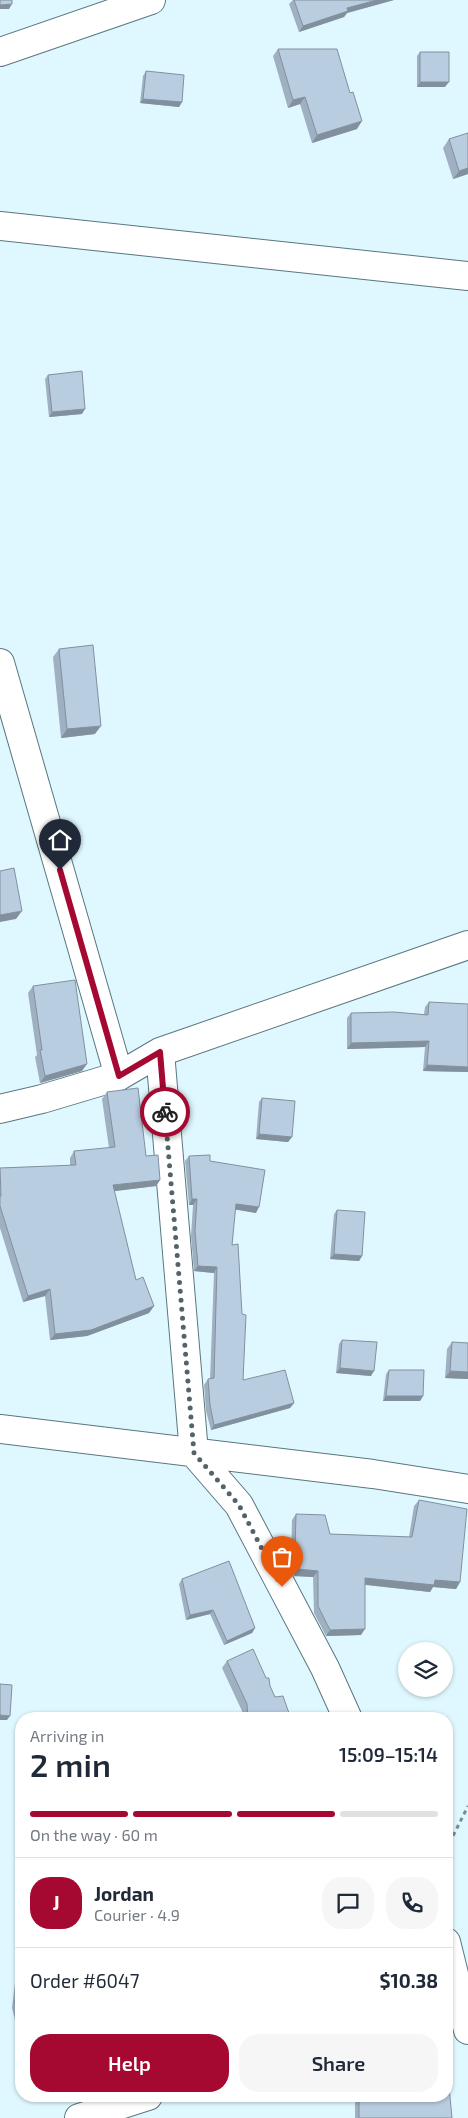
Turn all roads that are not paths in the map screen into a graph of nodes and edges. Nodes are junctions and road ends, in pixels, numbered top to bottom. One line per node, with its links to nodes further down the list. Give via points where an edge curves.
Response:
1 (152, 0): 2 (street)
2 (0, 52)
3 (0, 226): 4 (street)
4 (468, 276)
5 (0, 663): 8 (street)
6 (468, 945): 7 (street)
7 (160, 1052): 8 (street); 11 (street)
8 (119, 1076): 9 (street)
9 (0, 1109)
10 (0, 1429): 11 (street)
11 (194, 1453): 12 (street); 13 (street, via 239,1505 326,1668)
12 (468, 1489)
13 (345, 1712)
14 (453, 1975): 15 (street)
15 (458, 1999): 16 (street)
16 (468, 2030)
17 (129, 2102): 18 (street)
18 (79, 2118)

